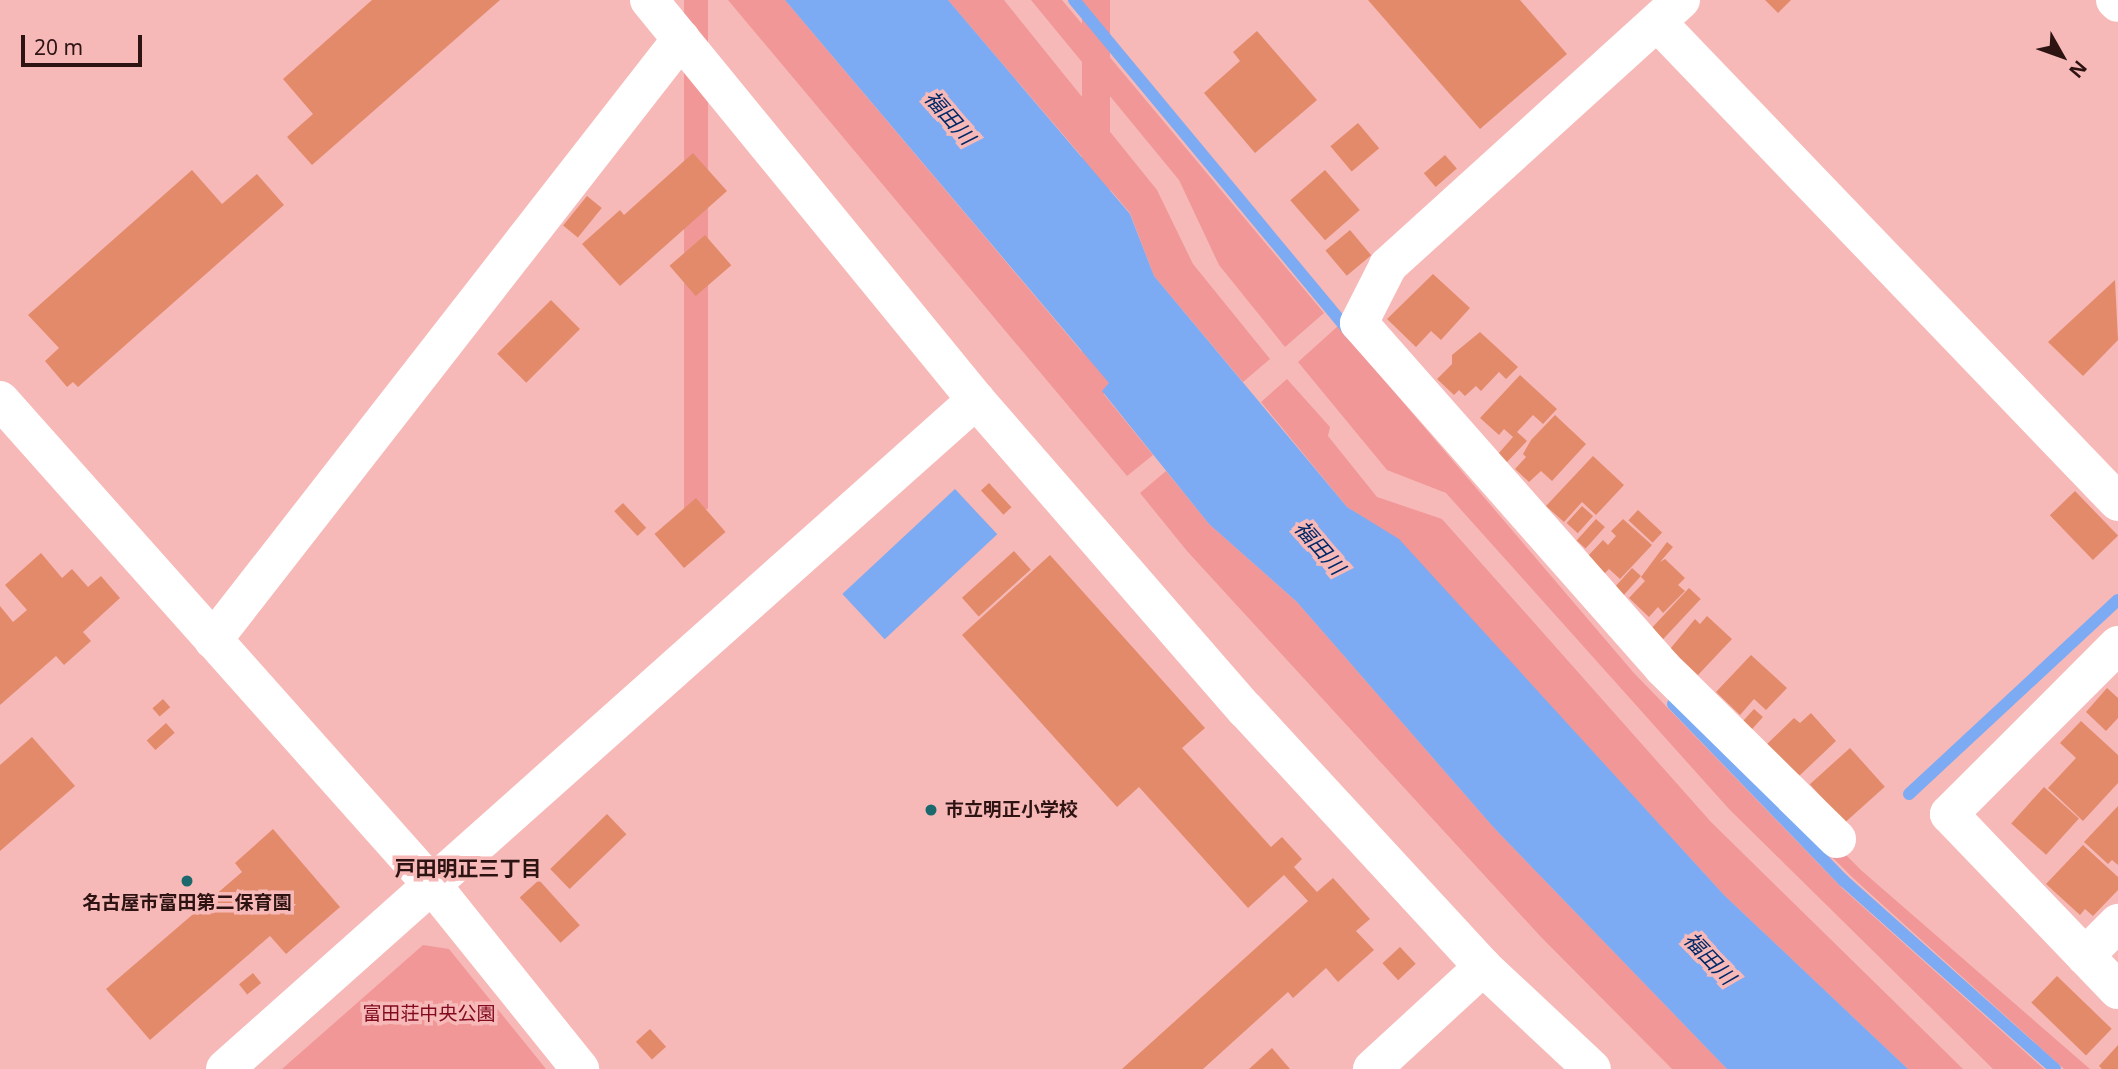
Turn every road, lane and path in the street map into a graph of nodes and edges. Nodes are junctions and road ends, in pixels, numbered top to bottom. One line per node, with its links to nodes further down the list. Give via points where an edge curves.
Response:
1 (649, 0): 3 (street)
2 (1669, 12): 6 (street); 9 (street, via 1388,266 1359,323 1663,668)
3 (681, 39): 5 (street); 7 (street)
4 (0, 400): 7 (street)
5 (976, 400): 10 (street); 13 (street, via 1245,709)
6 (2118, 502)
7 (213, 640): 10 (street)
8 (2118, 645): 12 (street, via 1949,814)
9 (1837, 839)
10 (433, 887): 15 (street); 16 (street)
11 (2118, 923): 12 (street)
12 (2085, 956): 14 (street)
13 (1483, 967): 17 (street); 18 (street)
14 (2118, 990)
15 (225, 1069)
16 (580, 1069)
17 (1372, 1069)
18 (1592, 1069)

